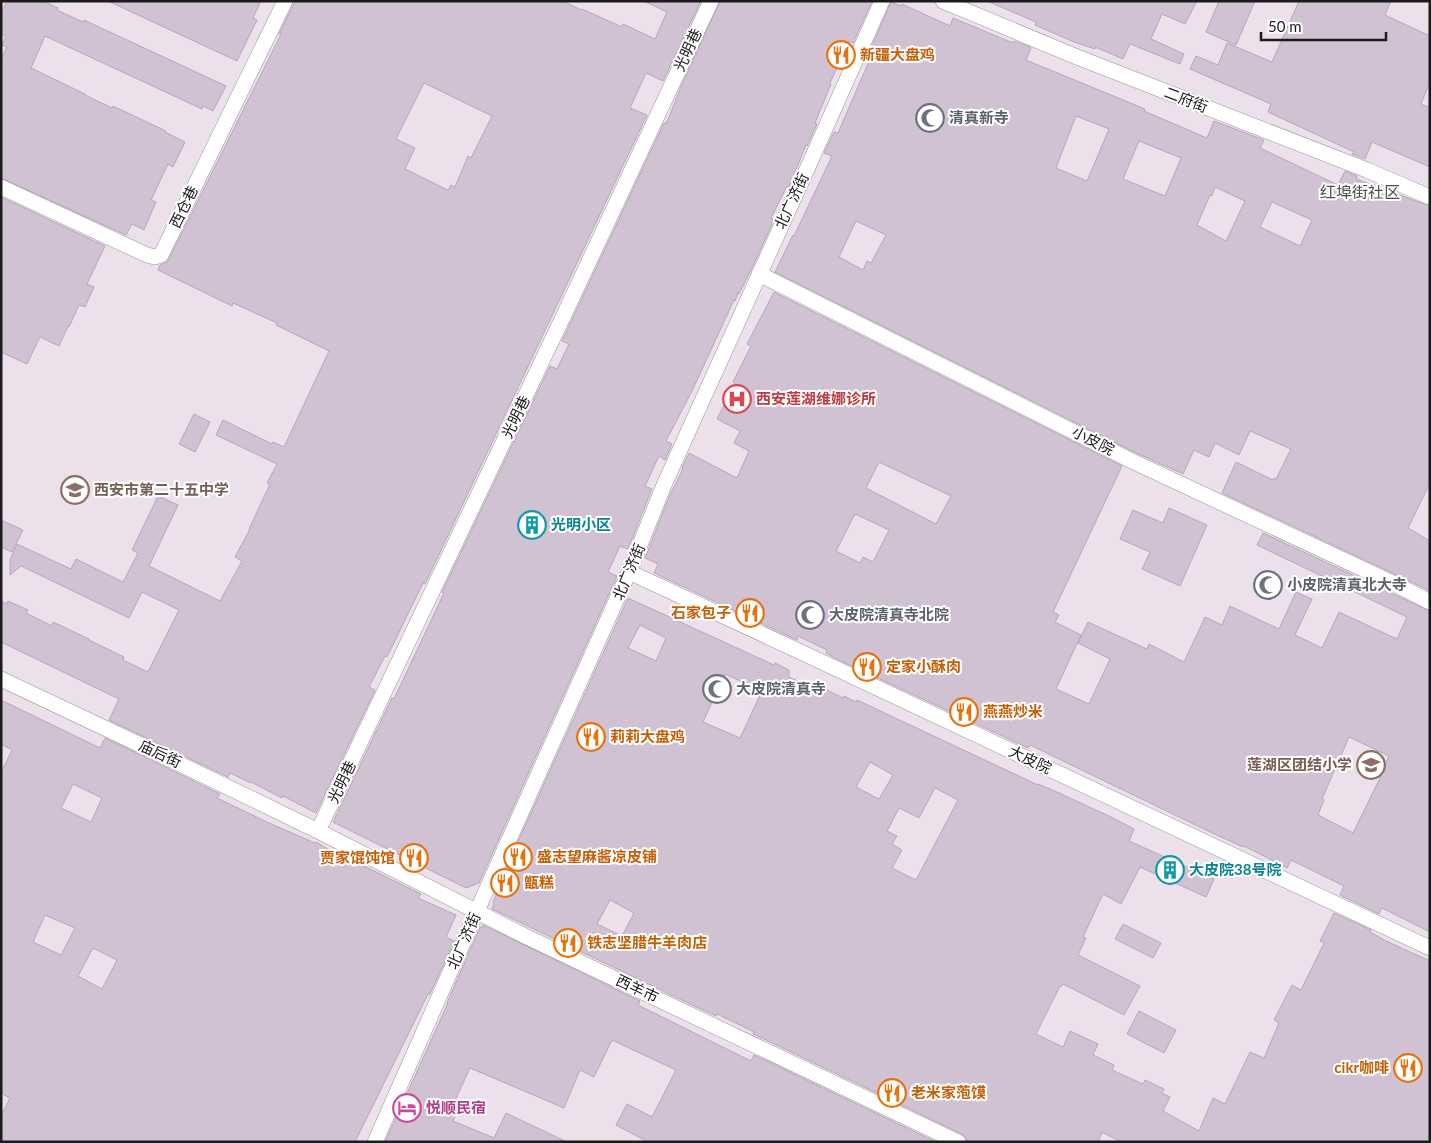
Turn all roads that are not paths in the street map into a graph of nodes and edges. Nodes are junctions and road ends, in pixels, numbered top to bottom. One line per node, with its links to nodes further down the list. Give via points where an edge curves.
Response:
1 (286, 1): 5 (street, 西仓巷, via 161,254 155,257 147,255)
2 (711, 1): 11 (street, 光明巷)
3 (882, 1): 7 (street, 北广济街)
4 (943, 1): 6 (street, 二府街)
5 (1, 188)
6 (1430, 197)
7 (759, 274): 8 (street, 北广济街, via 664,485); 9 (street, 小皮院, via 1134,462)
8 (629, 572): 12 (street, 北广济街); 13 (street, 大皮院)
9 (1430, 602)
10 (1, 679): 11 (street, 庙后街)
11 (318, 831): 12 (street, 西羊市)
12 (477, 912): 14 (street, 北广济街); 15 (street, 西羊市)
13 (1430, 948)
14 (375, 1142)
15 (958, 1142)

